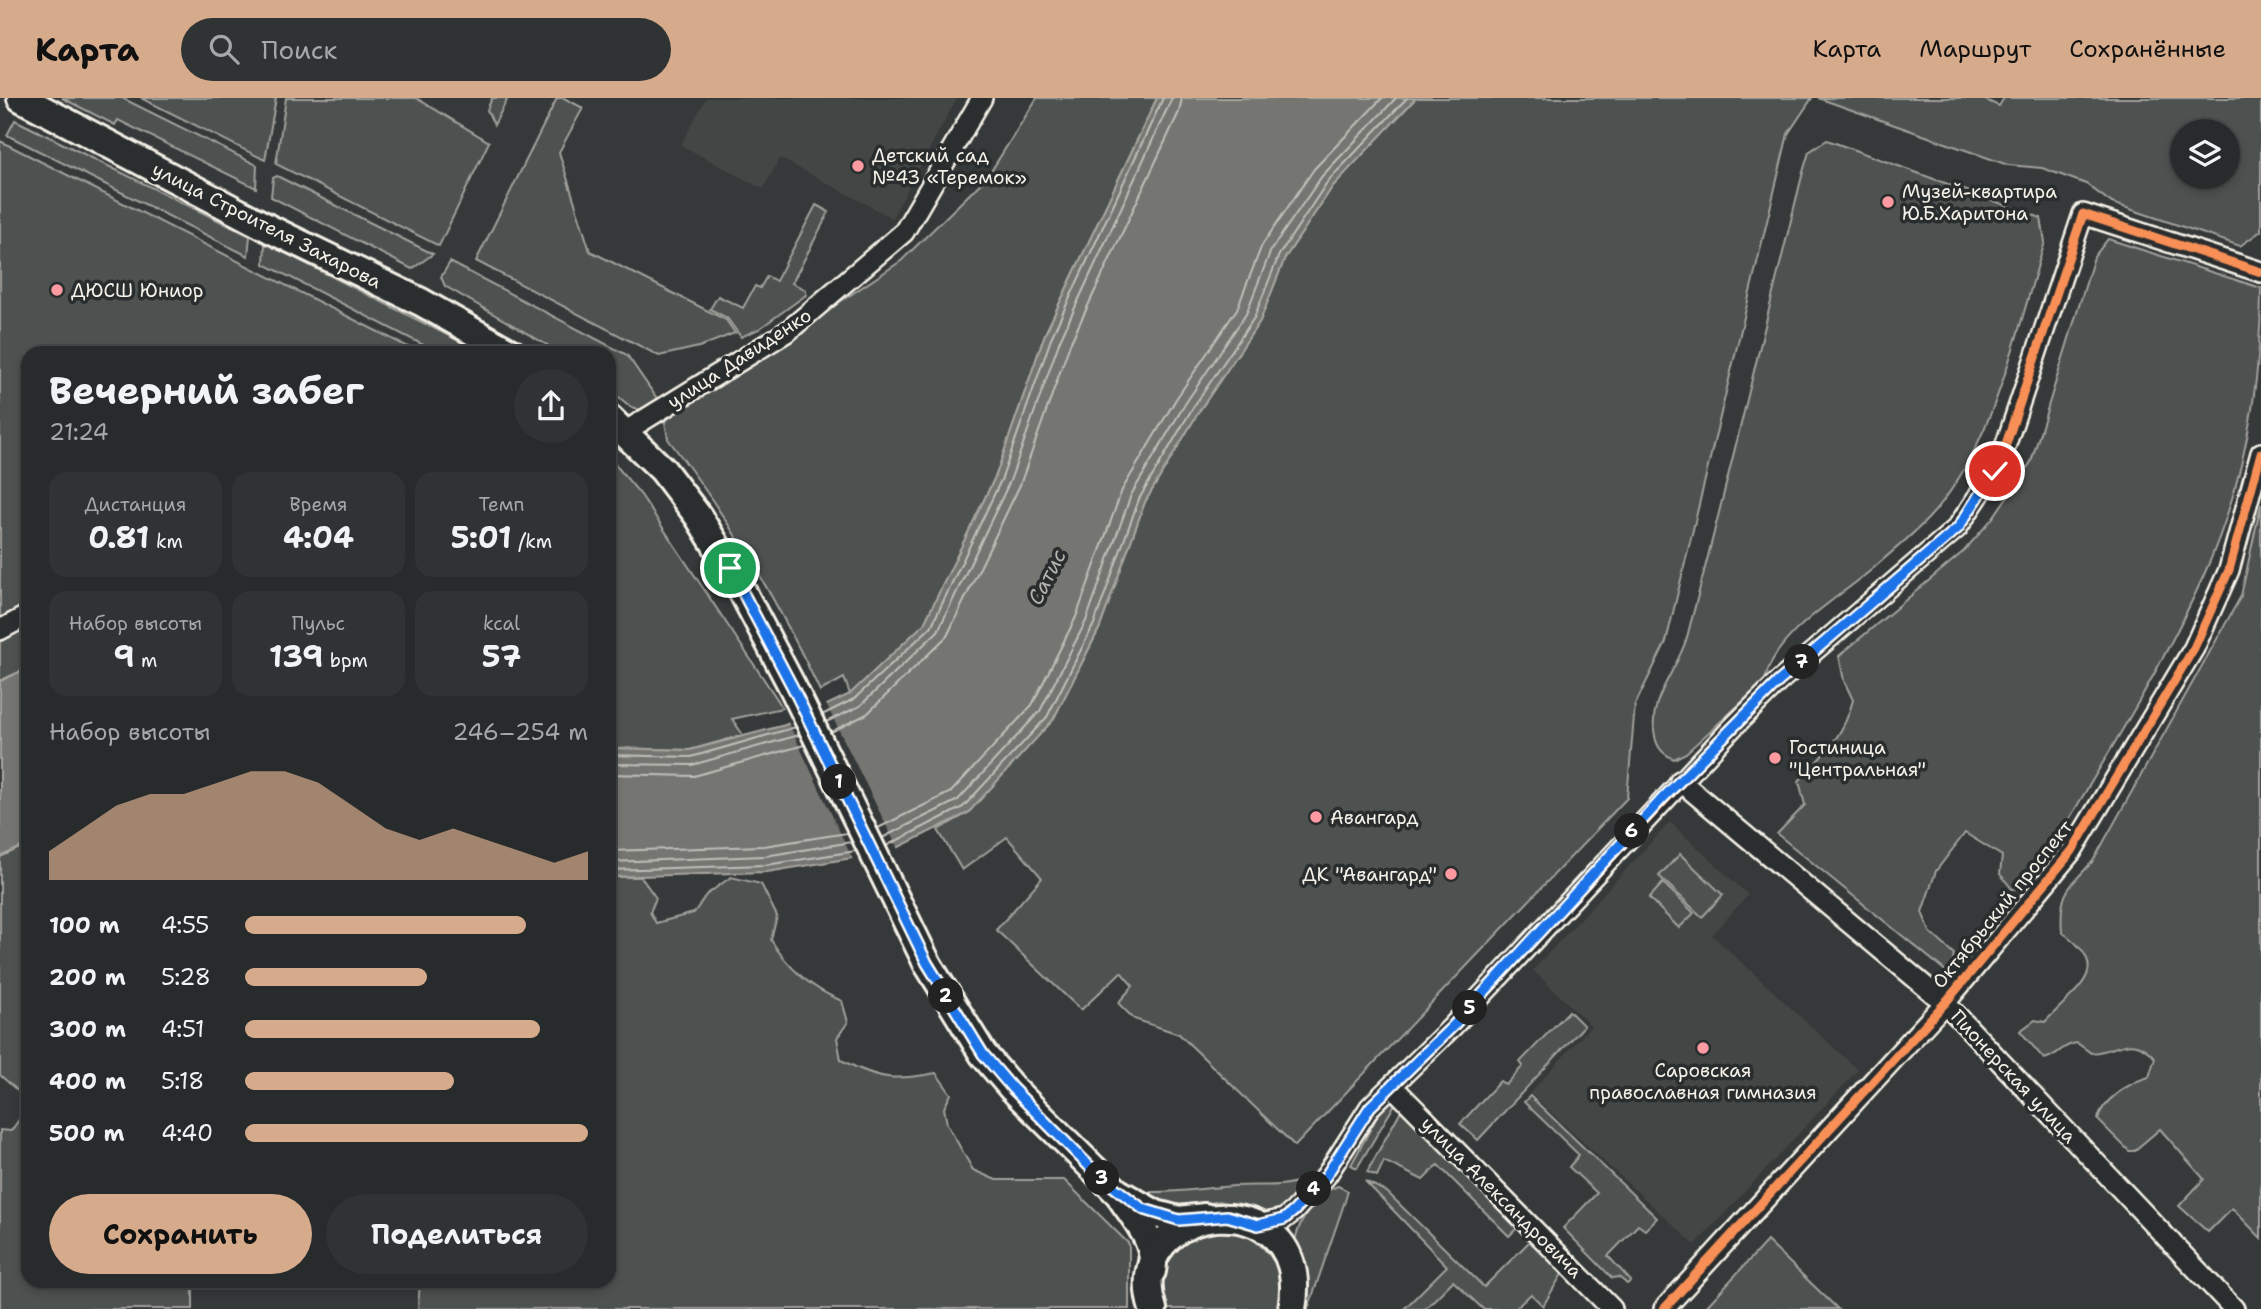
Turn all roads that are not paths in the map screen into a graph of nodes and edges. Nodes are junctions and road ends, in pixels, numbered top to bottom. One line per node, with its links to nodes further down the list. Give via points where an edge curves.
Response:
1 (21, 98): 4 (street, улица Строителя Захарова)
2 (982, 98): 5 (street, улица Давиденко, via 904,232 788,331)
3 (2261, 272): 10 (street, via 2083,214 2006,444 1995,471 1958,528 1778,682)
4 (499, 346)
5 (616, 427)
6 (616, 429): 13 (street, via 663,470 730,568 927,963 983,1054)
7 (2261, 453): 11 (street, Октябрьский проспект, via 2229,570 2194,648 2072,851)
8 (21, 619): 9 (street)
9 (0, 630)
10 (1680, 782): 11 (street, Пионерская улица); 12 (street)
11 (1945, 1003): 22 (street, Октябрьский проспект); 23 (street, Пионерская улица)
12 (1392, 1086): 14 (street, via 1370,1107 1326,1176); 21 (street, улица Александровича)
13 (1117, 1192): 15 (street, via 1156,1214 1179,1220); 18 (street, via 1150,1246)
14 (1294, 1211): 16 (street, via 1284,1219); 17 (street, via 1286,1236)
15 (1205, 1217): 16 (street, via 1238,1217); 18 (street, via 1170,1238)
16 (1258, 1225): 17 (street)
17 (1289, 1259): 20 (street, via 1295,1293)
18 (1151, 1274): 19 (street)
19 (1153, 1309)
20 (1292, 1309)
21 (1612, 1309)
22 (1664, 1309)
23 (2234, 1309)

